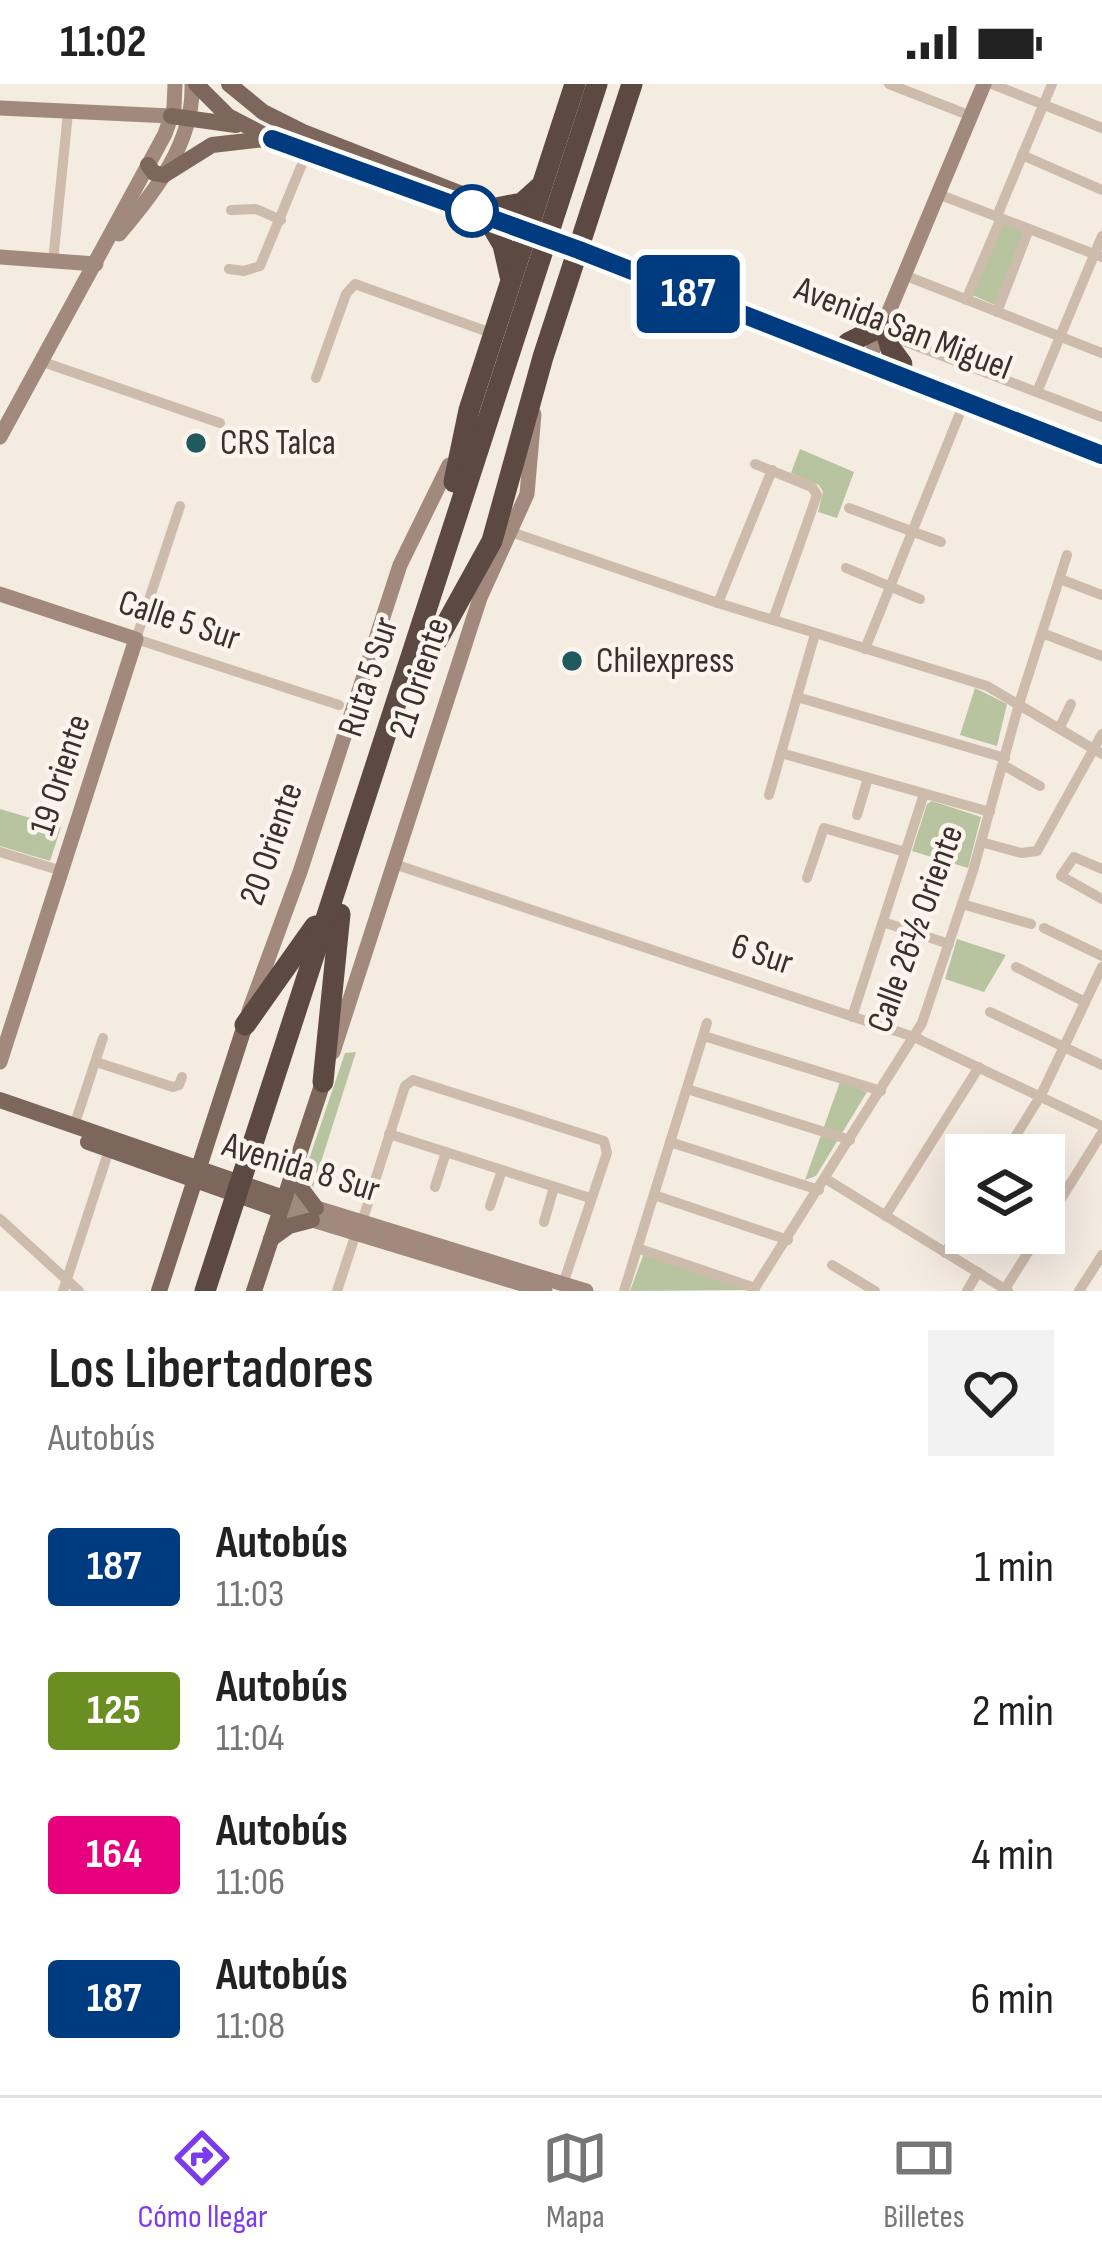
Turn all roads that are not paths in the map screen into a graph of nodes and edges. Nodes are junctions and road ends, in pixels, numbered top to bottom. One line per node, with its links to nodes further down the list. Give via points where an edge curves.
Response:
1 (176, 84): 15 (main road)
2 (194, 84): 15 (main road); 17 (main road)
3 (575, 84): 22 (highway, 20 Oriente)
4 (597, 84): 77 (highway, Ruta 5 Sur)
5 (610, 84): 86 (highway, Ruta 5 Sur)
6 (632, 84): 32 (highway, 21 Oriente)
7 (889, 84): 14 (street)
8 (988, 84): 11 (street); 14 (main road)
9 (1052, 84): 11 (street)
10 (229, 86): 26 (main road, Avenida San Miguel, via 289,126)
11 (1043, 104): 16 (street); 20 (street)
12 (0, 108): 13 (main road)
13 (68, 113): 15 (main road); 36 (street)
14 (971, 116): 24 (main road)
15 (181, 117): 17 (main road); 21 (main road)
16 (1102, 128)
17 (254, 130): 18 (main road, Avenida San Miguel)
18 (272, 139): 19 (main road, Avenida San Miguel); 21 (main road, via 212,145)
19 (306, 154): 21 (street, via 230,144); 26 (main road, Avenida San Miguel); 28 (street)
20 (1022, 155): 23 (street); 27 (street)
21 (158, 173): 35 (main road)
22 (543, 184): 26 (highway, via 522,203); 29 (highway, 20 Oriente)
23 (1102, 190)
24 (938, 194): 27 (street); 39 (main road)
25 (231, 210): 28 (street)
26 (491, 212): 29 (main road, Avenida San Miguel); 40 (highway)
27 (999, 217): 30 (street); 42 (street)
28 (281, 220): 38 (street, via 260,266)
29 (534, 228): 32 (highway, Avenida San Miguel); 40 (highway, 20 Oriente)
30 (1029, 229): 34 (street); 43 (street)
31 (1102, 236): 34 (street)
32 (575, 243): 37 (highway, Avenida San Miguel); 41 (highway, 21 Oriente); 48 (highway, Avenida San Miguel)
33 (0, 256): 36 (main road)
34 (1098, 256): 46 (street)
35 (99, 258): 36 (main road); 51 (main road)
36 (53, 261)
37 (612, 263): 41 (highway); 48 (highway, Avenida San Miguel)
38 (229, 269)
39 (904, 275): 42 (street); 44 (main road)
40 (511, 282): 45 (highway, 20 Oriente)
41 (566, 288): 55 (highway, 21 Oriente)
42 (966, 300): 43 (street)
43 (997, 312): 46 (street)
44 (884, 325): 48 (highway); 49 (main road); 52 (highway)
45 (494, 334): 53 (street, via 355,284); 57 (highway, 20 Oriente)
46 (1060, 337): 50 (street); 54 (street)
47 (902, 340): 54 (street, Avenida San Miguel)
48 (848, 351): 49 (highway); 52 (highway, Avenida San Miguel)
49 (872, 352): 52 (highway)
50 (1102, 353)
51 (43, 362): 58 (main road); 60 (street)
52 (895, 369): 56 (highway, Avenida San Miguel); 62 (highway, Avenida San Miguel)
53 (316, 378)
54 (1037, 392): 59 (street, Avenida San Miguel)
55 (535, 393): 69 (main road, 21 Oriente, via 530,484); 86 (highway, via 488,552)
56 (964, 403): 63 (highway, Avenida San Miguel); 68 (street)
57 (469, 410): 77 (highway); 122 (main road, 20 Oriente, via 400,565)
58 (8, 411): 61 (main road)
59 (1102, 417)
60 (220, 423)
61 (0, 437)
62 (1102, 442)
63 (1102, 455)
64 (755, 464): 65 (street)
65 (772, 470): 79 (street); 80 (street, via 817,492)
66 (180, 506): 83 (street, 19 Oriente)
67 (849, 508): 68 (street)
68 (912, 531): 70 (street); 74 (street)
69 (511, 532): 79 (street); 105 (main road, 21 Oriente, via 480,598)
70 (941, 542)
71 (1067, 556): 73 (street, Calle 26½ Oriente)
72 (846, 568): 74 (street)
73 (1060, 579): 76 (street); 81 (street, Calle 26½ Oriente)
74 (890, 586): 78 (street); 84 (street)
75 (0, 594): 83 (main road, Calle 5 Sur)
76 (1102, 595)
77 (429, 599): 110 (highway, Ruta 5 Sur)
78 (920, 599)
79 (718, 603): 80 (street)
80 (773, 620): 82 (street)
81 (1042, 633): 85 (street); 88 (street, Calle 26½ Oriente)
82 (815, 634): 84 (street); 87 (street)
83 (136, 639): 90 (street, Calle 5 Sur); 107 (main road, 19 Oriente)
84 (865, 649): 88 (street, via 979,683)
85 (1102, 656)
86 (419, 673): 110 (highway, Ruta 5 Sur)
87 (797, 697): 94 (street); 95 (street)
88 (1019, 704): 91 (street); 95 (street, Calle 26½ Oriente)
89 (1071, 704): 91 (street)
90 (339, 705)
91 (1060, 727): 93 (street)
92 (1102, 734): 93 (street)
93 (1097, 751): 102 (street, via 1037,850)
94 (781, 753): 96 (street); 99 (street)
95 (1004, 761): 97 (street); 100 (street, Calle 26½ Oriente)
96 (868, 778): 98 (street); 101 (street)
97 (1040, 786)
98 (924, 794): 100 (street); 104 (street)
99 (769, 795)
100 (990, 812): 102 (street, Calle 26½ Oriente)
101 (857, 815)
102 (981, 842): 111 (street, Calle 26½ Oriente)
103 (0, 852): 107 (street)
104 (905, 852): 108 (street, via 824,828); 112 (street)
105 (394, 865): 121 (street, 6 Sur); 132 (main road, 21 Oriente)
106 (1102, 869): 109 (street, via 1074,857 1061,878)
107 (62, 871): 127 (main road, 19 Oriente)
108 (807, 878)
109 (1102, 899)
110 (337, 904): 122 (highway); 132 (highway); 180 (highway, Ruta 5 Sur); 181 (highway, Ruta 5 Sur)
111 (962, 904): 113 (street); 115 (street, Calle 26½ Oriente)
112 (883, 922): 115 (street); 121 (street)
113 (1030, 924)
114 (1044, 928): 116 (street)
115 (949, 944): 124 (street, Calle 26½ Oriente)
116 (1102, 956)
117 (1016, 967): 119 (street)
118 (1102, 968): 119 (street)
119 (1085, 1002): 126 (street)
120 (990, 1012): 126 (street)
121 (852, 1017): 124 (street, 6 Sur)
122 (245, 1025): 140 (main road, 20 Oriente)
123 (0, 1027): 127 (street)
124 (914, 1037): 130 (street, 6 Sur); 134 (street, Calle 26½ Oriente)
125 (104, 1038): 128 (street)
126 (1064, 1046): 129 (street); 135 (street)
127 (2, 1055)
128 (96, 1061): 131 (street, via 173,1087); 138 (street)
129 (1102, 1065)
130 (979, 1067): 135 (street, 6 Sur); 160 (street)
131 (182, 1077)
132 (323, 1082): 148 (main road, 21 Oriente)
133 (687, 1089): 134 (street, via 706,1029); 143 (street); 144 (street)
134 (881, 1091): 143 (street, Calle 26½ Oriente)
135 (1041, 1095): 139 (street, 6 Sur); 142 (street)
136 (0, 1100): 138 (main road, Avenida 8 Sur)
137 (0, 1112): 145 (main road, Avenida 8 Sur)
138 (74, 1126): 147 (main road, Avenida 8 Sur)
139 (1102, 1130): 154 (street)
140 (210, 1132): 147 (main road, via 191,1148); 150 (main road, 20 Oriente)
141 (389, 1134): 146 (street); 156 (street, via 413,1080 604,1142); 163 (street)
142 (1017, 1134)
143 (850, 1140): 151 (street, Calle 26½ Oriente)
144 (670, 1142): 151 (street); 155 (street)
145 (109, 1150): 150 (main road, Avenida 8 Sur); 174 (street)
146 (446, 1153): 149 (street); 152 (street)
147 (158, 1157): 150 (main road, Avenida 8 Sur)
148 (294, 1167): 157 (main road, 21 Oriente); 159 (main road)
149 (502, 1170): 153 (street); 158 (street)
150 (196, 1175): 157 (main road, Avenida 8 Sur); 179 (main road, 20 Oriente)
151 (823, 1185): 160 (street); 165 (street, Calle 26½ Oriente)
152 (435, 1187)
153 (554, 1187): 156 (street); 162 (street)
154 (1065, 1191)
155 (654, 1195): 165 (street); 166 (street)
156 (590, 1198): 173 (street)
157 (282, 1204): 159 (main road, Avenida 8 Sur); 164 (main road, 21 Oriente)
158 (490, 1206)
159 (314, 1214): 163 (main road, Avenida 8 Sur); 164 (main road)
160 (885, 1216): 167 (street)
161 (0, 1219): 174 (street)
162 (544, 1222)
163 (359, 1228): 173 (main road, Avenida 8 Sur); 175 (main road, Avenida 8 Sur); 183 (street)
164 (270, 1240): 182 (main road, 21 Oriente)
165 (788, 1240): 176 (street, Calle 26½ Oriente)
166 (637, 1248): 176 (street); 186 (street)
167 (945, 1251)
168 (949, 1254): 172 (street)
169 (1027, 1254): 177 (street)
170 (1102, 1255): 189 (street)
171 (832, 1264): 187 (street)
172 (978, 1273): 177 (street); 188 (street)
173 (563, 1284): 185 (main road, Avenida 8 Sur)
174 (65, 1285): 178 (street)
175 (525, 1288): 184 (main road, Avenida 8 Sur)
176 (753, 1289)
177 (1006, 1290)
178 (79, 1291)
179 (159, 1291)
180 (205, 1291)
181 (218, 1291)
182 (254, 1291)
183 (337, 1291)
184 (545, 1291)
185 (586, 1291)
186 (624, 1291)
187 (875, 1291)
188 (967, 1291)
189 (1079, 1291)

